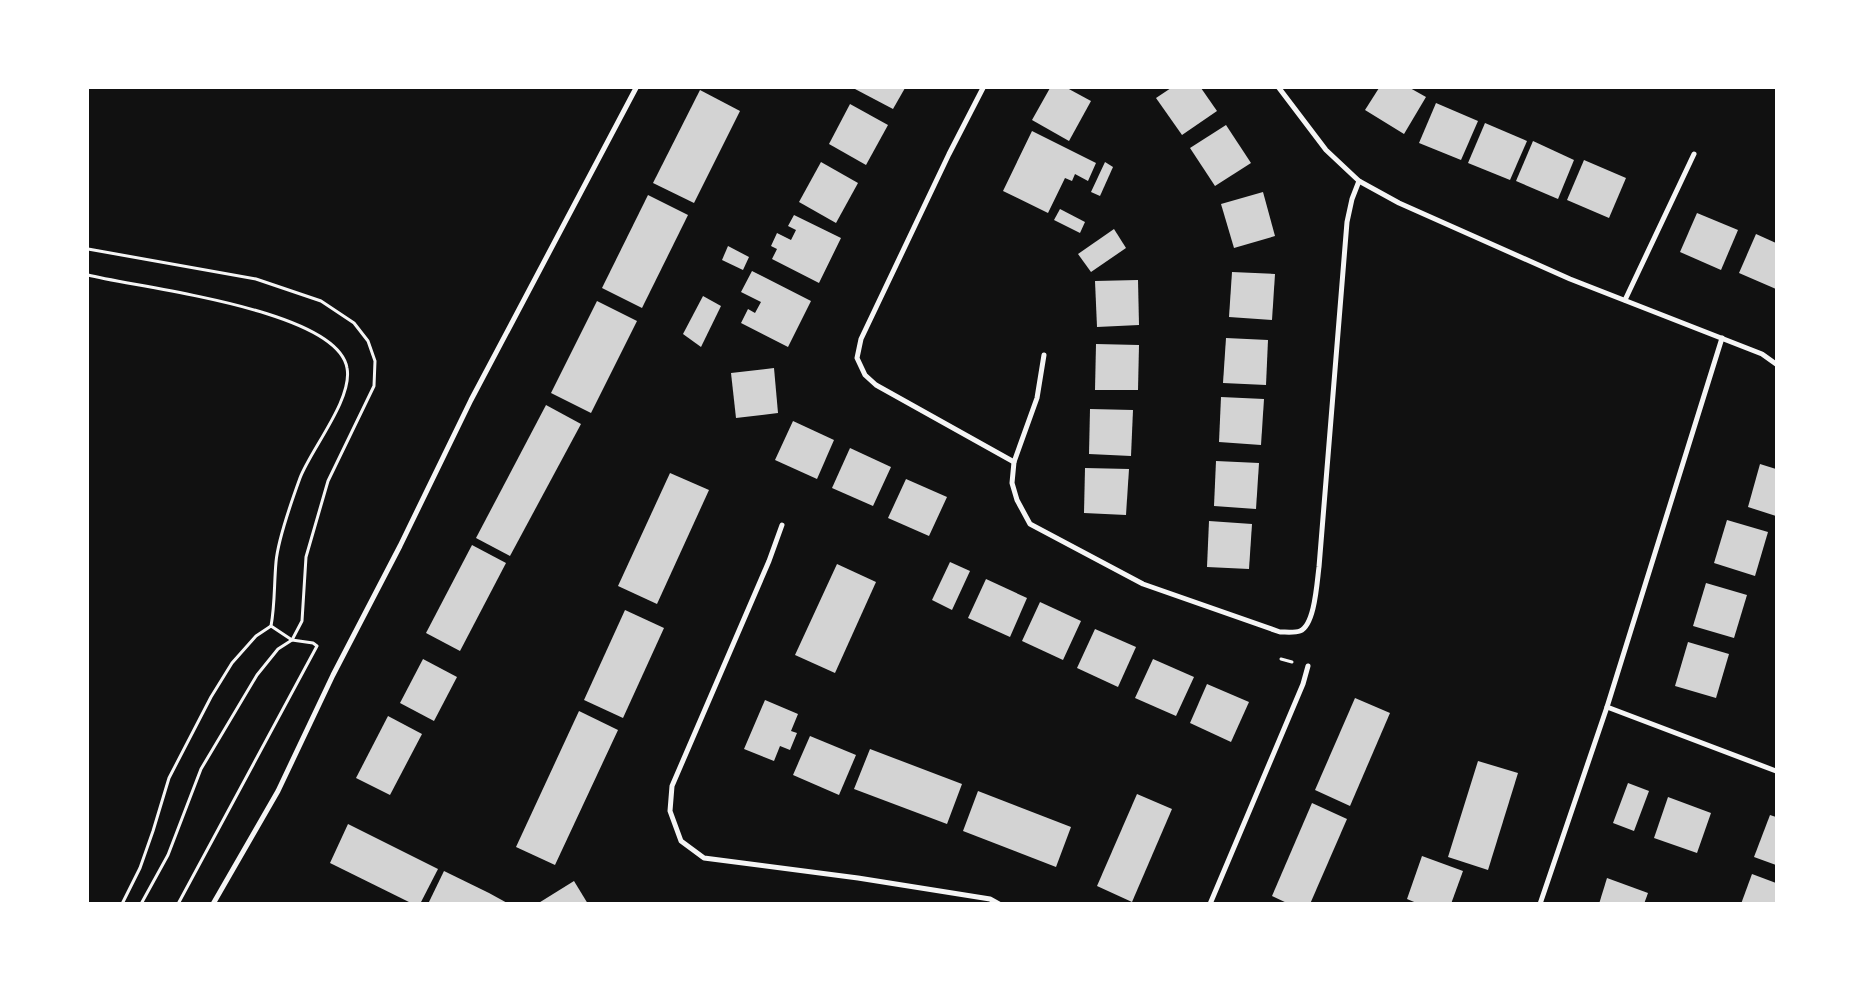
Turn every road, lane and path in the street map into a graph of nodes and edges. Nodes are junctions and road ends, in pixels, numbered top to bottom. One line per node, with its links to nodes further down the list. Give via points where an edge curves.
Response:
1 (636, 88): 22 (street, via 471,400 278,791)
2 (983, 88): 12 (street, via 861,339 857,358 864,375 887,393)
3 (1279, 88): 5 (street, via 1326,150)
4 (1694, 154): 8 (street)
5 (1359, 181): 8 (street, via 1399,203); 12 (street, via 1347,222 1319,567 1312,615 1306,626 1300,630 1280,632 1143,584 1030,524 1012,483)
6 (88, 249): 15 (path, via 256,279 322,301 354,323 368,341 375,361 374,386 328,481 306,557 302,621)
7 (88, 275): 14 (path, via 234,304 315,332 339,349 347,368 346,388 300,477 285,524 276,561 275,608)
8 (1625, 300): 9 (street)
9 (1722, 338): 11 (street, via 1762,354); 17 (street)
10 (1044, 355): 12 (street, via 1037,398)
11 (1776, 364)
12 (1014, 462)
13 (782, 525): 23 (street, via 672,786 670,811 681,841 704,858 858,878 990,899)
14 (271, 626): 15 (path); 19 (path, via 256,636 232,663 211,697 169,778 140,868)
15 (292, 640): 20 (path, via 278,649 257,675 201,768 168,855); 21 (path, via 317,646)
16 (1308, 666): 24 (street)
17 (1607, 707): 18 (street); 25 (street)
18 (1776, 771)
19 (122, 904)
20 (140, 904)
21 (178, 904)
22 (213, 904)
23 (999, 904)
24 (1210, 904)
25 (1540, 904)

